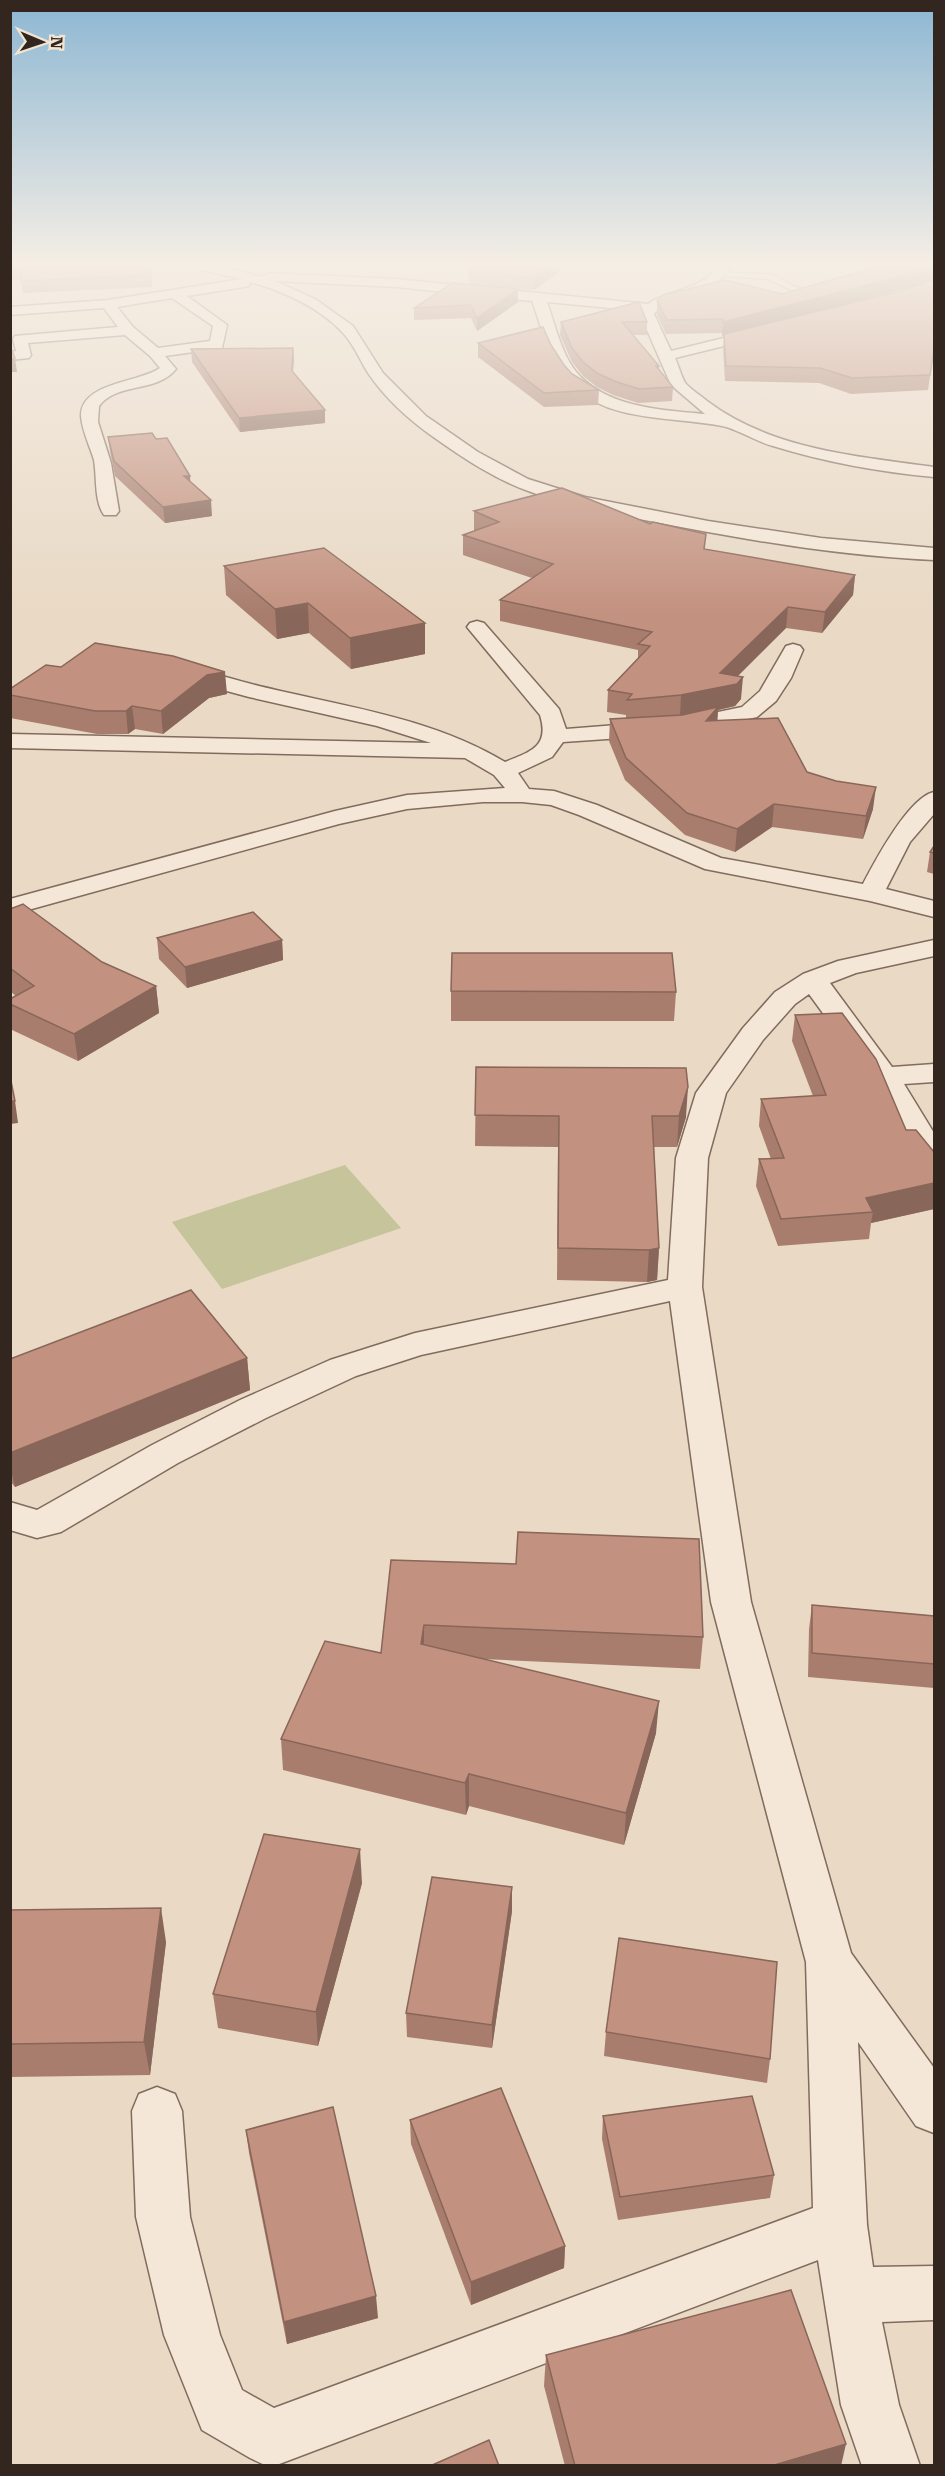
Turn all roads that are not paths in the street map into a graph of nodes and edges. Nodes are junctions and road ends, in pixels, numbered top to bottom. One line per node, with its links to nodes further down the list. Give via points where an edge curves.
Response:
1 (140, 383): 7 (street, via 105,392 92,402 88,411 102,457)
2 (384, 383): 8 (street, via 438,432 508,476 538,489 628,511 778,539)
3 (580, 383): 5 (street, via 588,391 633,409)
4 (679, 383): 5 (street)
5 (724, 422): 6 (street, via 804,450)
6 (934, 472)
7 (110, 511)
8 (934, 554)
9 (477, 627): 12 (street, via 551,714)
10 (793, 650): 12 (street, via 774,687 749,712 680,727)
11 (165, 667): 14 (street, via 256,693 380,720)
12 (557, 736): 15 (street, via 542,754)
13 (10, 741): 14 (street)
14 (467, 751): 15 (street)
15 (504, 771): 16 (street)
16 (522, 795): 18 (street, via 554,798 588,810 714,864); 19 (street, via 406,802)
17 (934, 799): 18 (street, via 899,840)
18 (871, 893): 20 (street)
19 (10, 907)
20 (934, 909)
21 (934, 948): 22 (street, via 858,964)
22 (813, 980): 24 (street); 26 (street, via 785,998 753,1034 711,1093 692,1158)
23 (934, 1073): 24 (street)
24 (884, 1076): 25 (street)
25 (934, 1156)
26 (684, 1287): 27 (street, via 415,1345 344,1368 165,1454 56,1518 37,1524); 28 (street, via 731,1602)
27 (14, 1522)
28 (830, 1962): 29 (street); 31 (street)
29 (934, 2109)
30 (157, 2111): 31 (street, via 163,2217 192,2335 222,2410 270,2438)
31 (840, 2225): 33 (street)
32 (934, 2294): 33 (street)
33 (850, 2295): 34 (street, via 870,2405)
34 (891, 2466)

